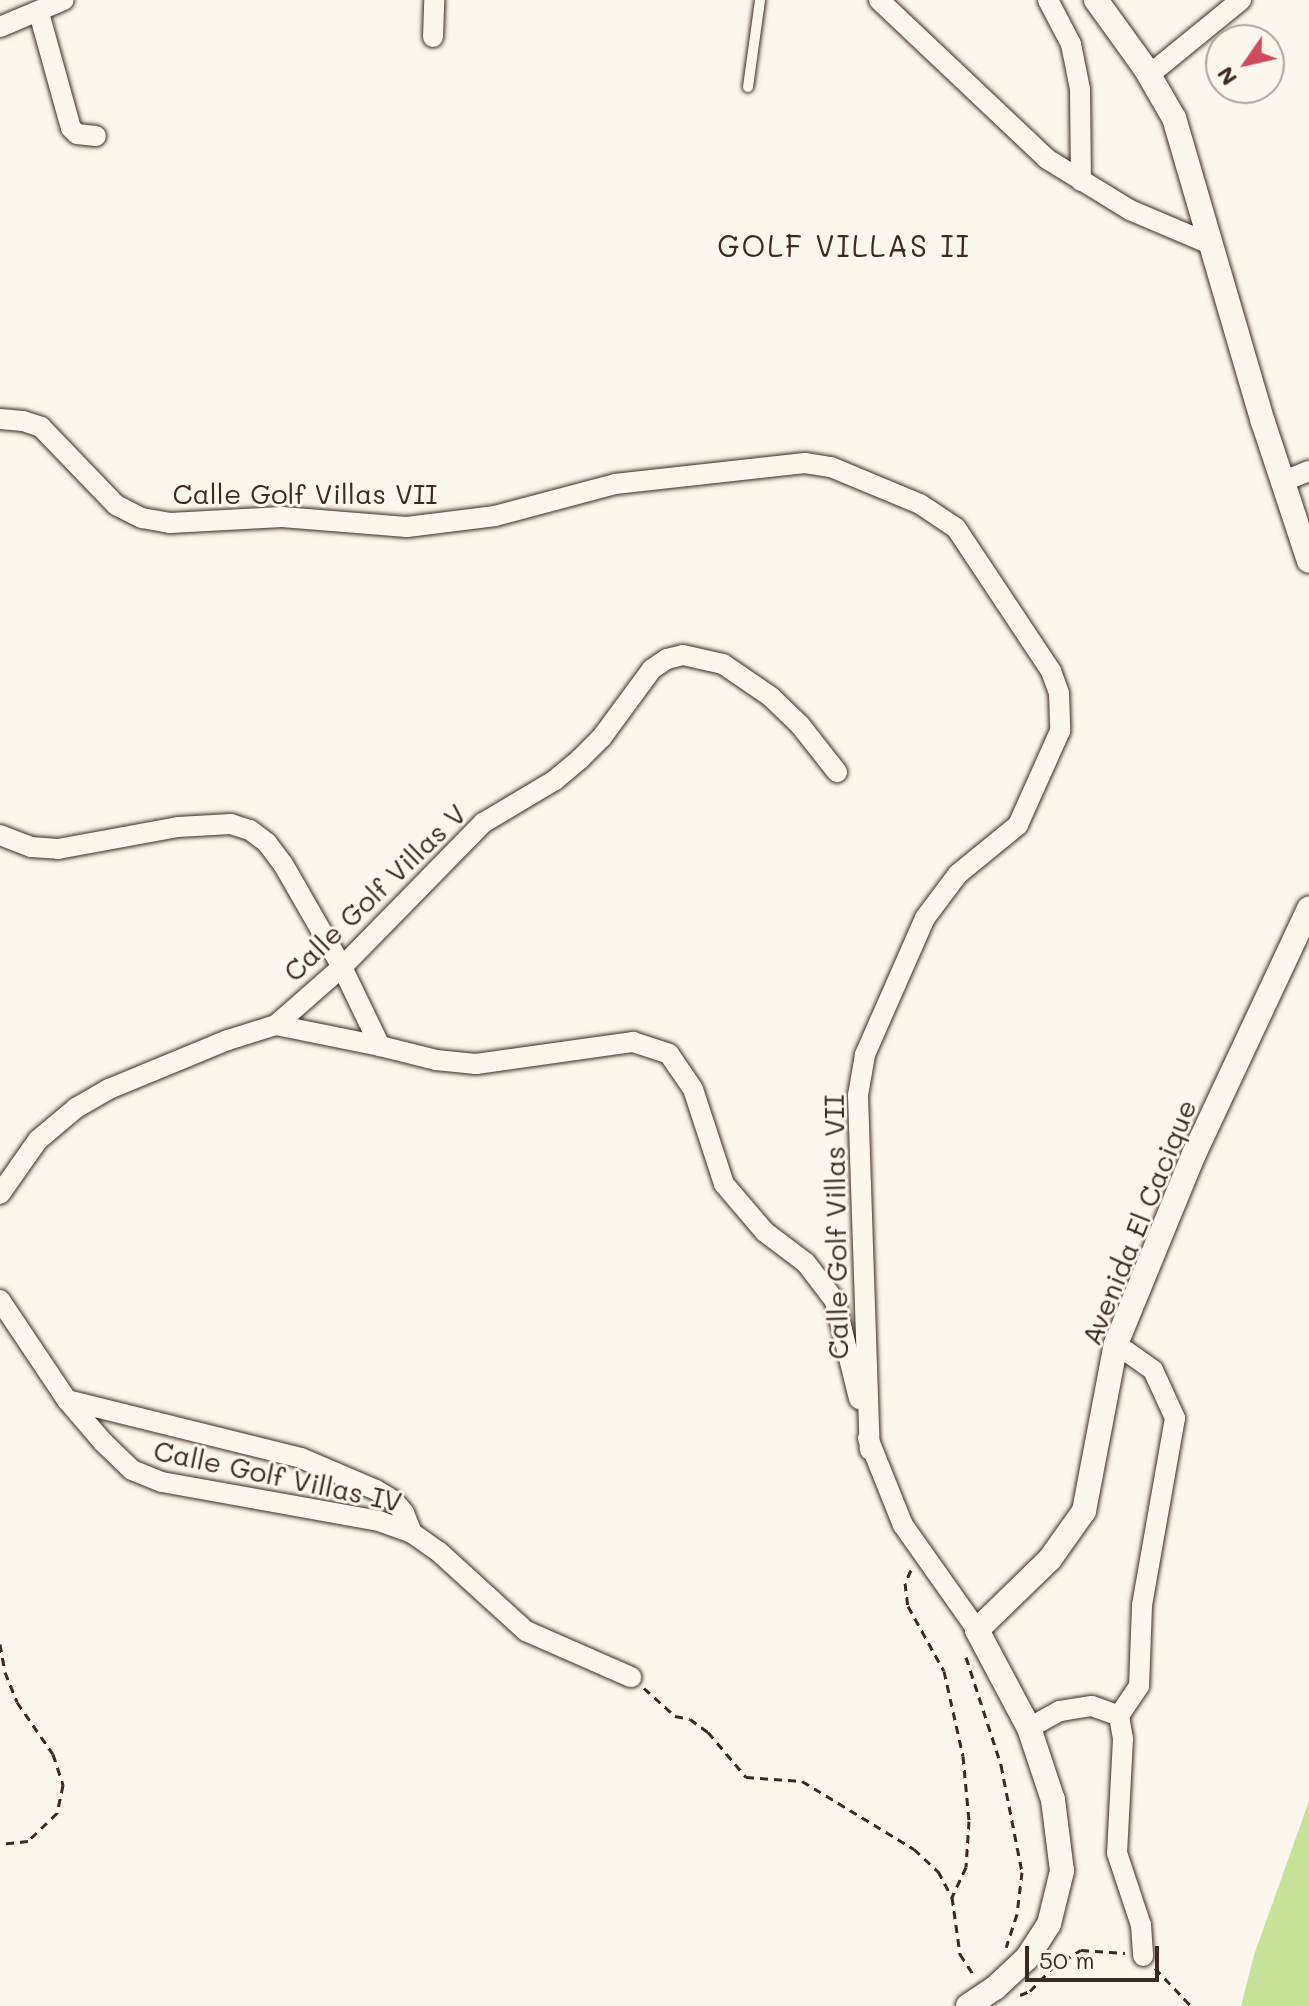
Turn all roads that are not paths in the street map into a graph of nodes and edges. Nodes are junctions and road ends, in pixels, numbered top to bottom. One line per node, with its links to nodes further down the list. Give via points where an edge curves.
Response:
1 (64, 0): 8 (street)
2 (434, 0): 10 (street)
3 (760, 0): 12 (lane)
4 (879, 0): 14 (street, via 1047,159)
5 (1048, 0): 14 (street, via 1071,44 1080,89)
6 (1096, 0): 11 (street)
7 (1241, 0): 11 (street)
8 (39, 13): 9 (street); 13 (street, via 71,128)
9 (3, 31)
10 (433, 37)
11 (1149, 75): 15 (street, via 1174,118)
12 (748, 87)
13 (96, 136)
14 (1081, 181): 15 (street, via 1130,210)
15 (1210, 244): 18 (street)
16 (0, 419): 30 (street, Calle Golf Villas VII, via 41,427 116,505 142,518 170,523 282,517 407,527 495,516 615,484 805,463 831,467 920,504 956,528 1051,671 1059,693 1060,731 1018,825 958,874 925,918 865,1055 858,1095)
17 (1309, 471): 18 (street)
18 (1284, 481): 19 (street)
19 (1309, 561)
20 (837, 772): 23 (street, Calle Golf Villas V, via 781,706 723,664 683,655 667,659 652,669 580,759 483,823)
21 (0, 835): 23 (street, via 31,847 58,849 208,823 250,830 283,864)
22 (1309, 909): 28 (street, Avenida El Cacique, via 1194,1154)
23 (342, 967): 24 (street, Calle Golf Villas V); 25 (street)
24 (276, 1025): 25 (street); 26 (street, Calle Golf Villas V, via 109,1089 76,1108 38,1140)
25 (380, 1046): 30 (street, via 476,1064 633,1042 669,1054 693,1089 724,1184 765,1232 806,1263 835,1301)
26 (0, 1194)
27 (0, 1300): 29 (street, Calle Golf Villas IV)
28 (1116, 1344): 32 (street, Avenida El Cacique, via 1084,1511 1050,1559); 34 (street, via 1153,1370 1175,1418 1142,1606 1139,1686)
29 (67, 1400): 31 (street, via 301,1458 394,1501); 31 (street, Calle Golf Villas IV, via 132,1470 162,1482 379,1521)
30 (870, 1450): 32 (street, via 898,1514)
31 (412, 1533): 33 (street, Calle Golf Villas IV, via 526,1631)
32 (977, 1630): 35 (street)
33 (631, 1677)
34 (1119, 1716): 35 (street, via 1092,1706 1060,1711); 36 (street, via 1123,1739 1117,1853 1141,1925)
35 (1029, 1728): 37 (street, via 1053,1800 1062,1871 1049,1924 1027,1958 984,1978)
36 (1143, 1956)
37 (968, 2006)

